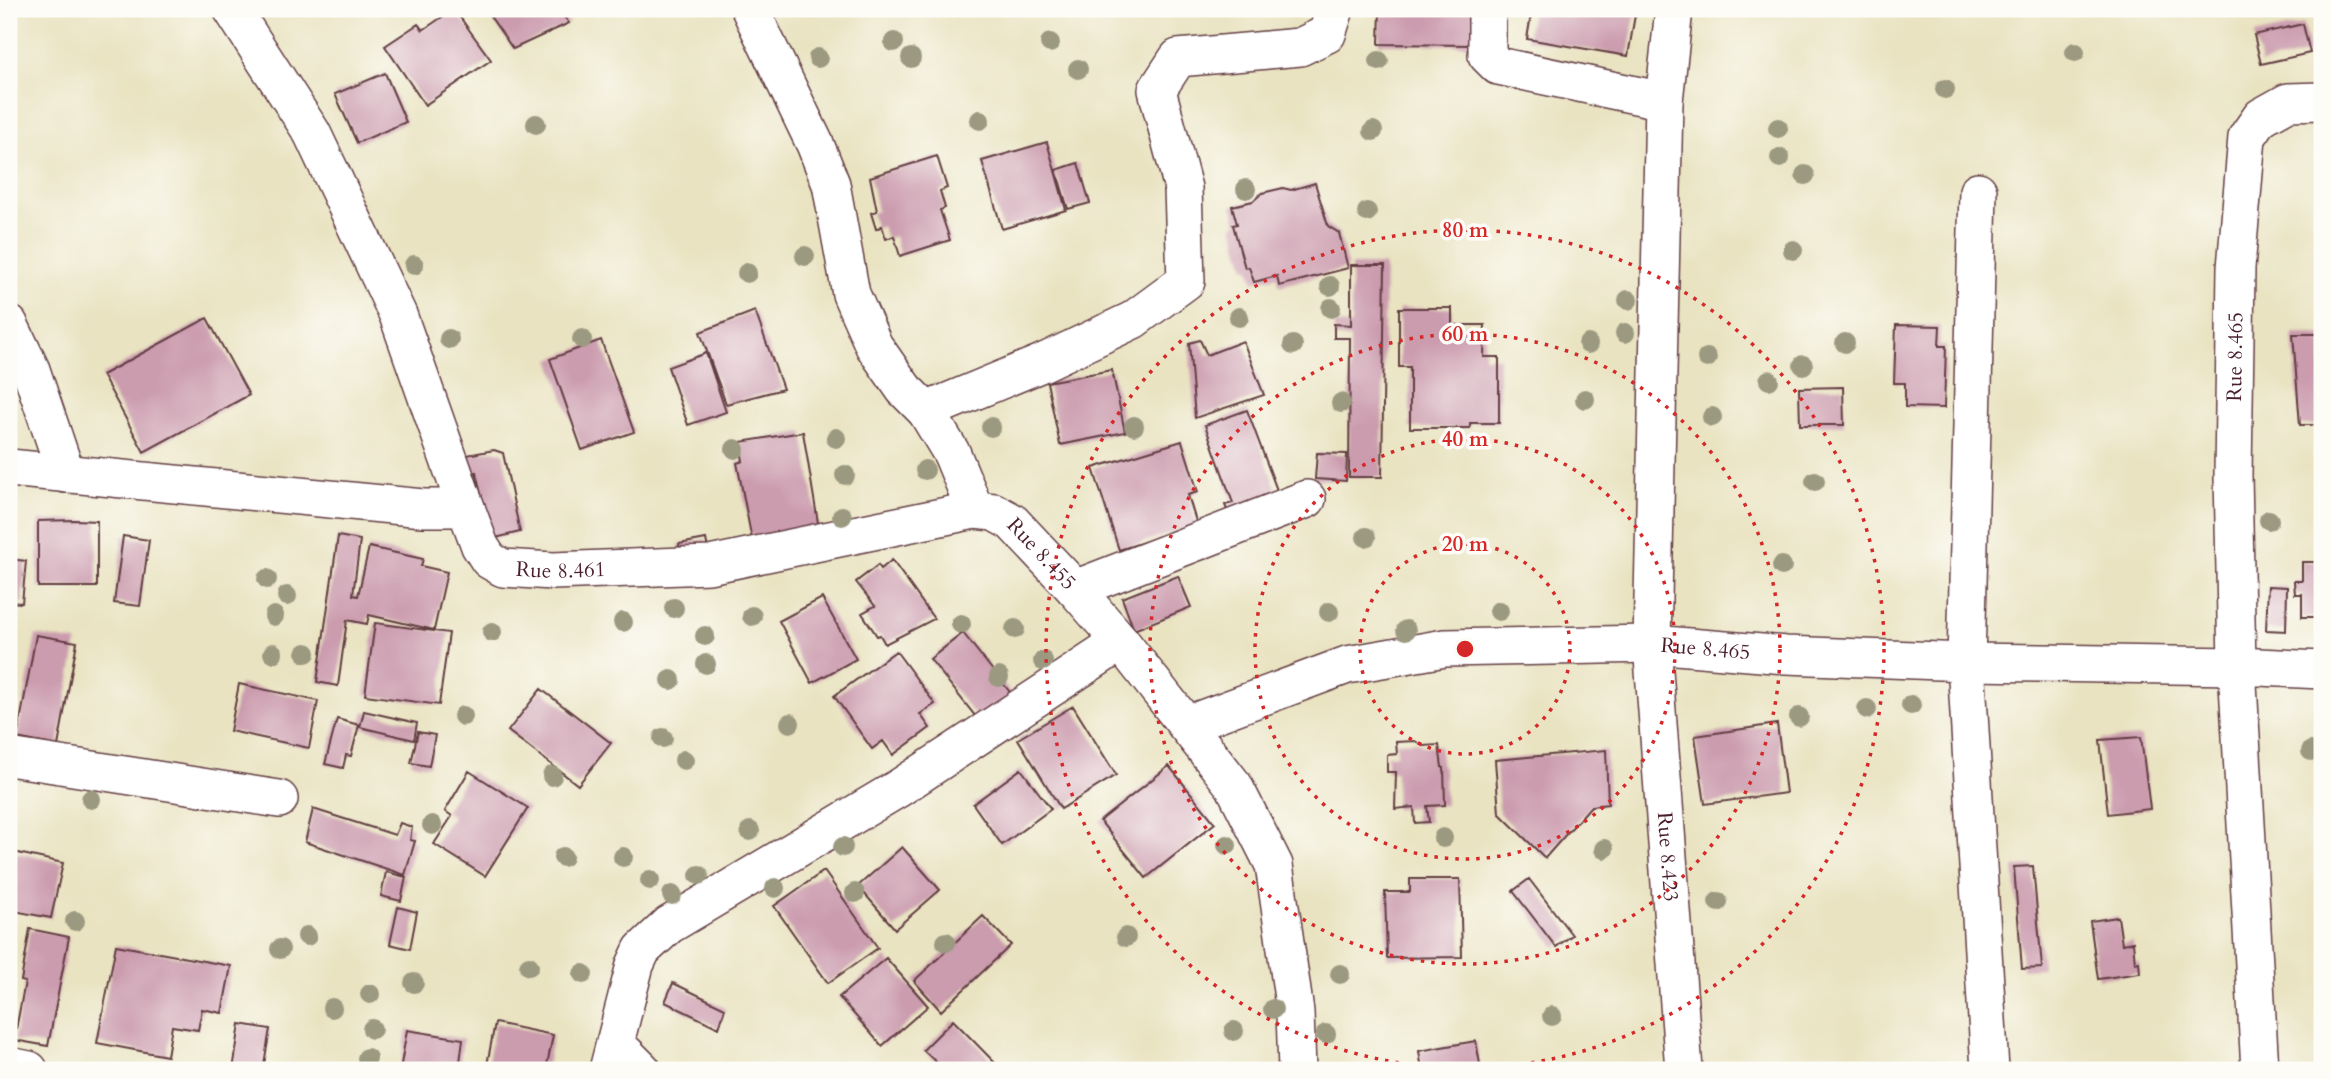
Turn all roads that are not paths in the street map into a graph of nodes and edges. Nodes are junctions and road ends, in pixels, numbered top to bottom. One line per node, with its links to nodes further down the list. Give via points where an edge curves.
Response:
1 (232, 9): 14 (street, Rue 8.461, via 312,133 398,315)
2 (750, 9): 10 (street, via 831,184 851,294 874,346)
3 (1335, 9): 10 (street, via 1326,34 1300,47 1178,58 1157,90 1183,188 1186,281 1133,320)
4 (1487, 9): 6 (street, via 1487,55 1498,66)
5 (1674, 9): 6 (street, Rue 8.423)
6 (1664, 101): 18 (street, Rue 8.423)
7 (2322, 101): 20 (street, Rue 8.465, via 2288,102 2261,117 2247,137 2236,268 2233,475)
8 (1978, 191): 19 (street)
9 (9, 324): 12 (street, via 31,370)
10 (926, 411): 15 (street, via 952,454)
11 (9, 468): 12 (street)
12 (66, 474): 14 (street, via 424,508)
13 (1307, 499): 16 (street)
14 (466, 508): 15 (street, Rue 8.461, via 489,560 503,568 553,571 709,565)
15 (975, 510): 16 (street, Rue 8.455, via 994,512 1012,522)
16 (1075, 589): 17 (street, Rue 8.455)
17 (1121, 642): 22 (street, Rue 8.455); 25 (street, via 899,788 669,925 639,958)
18 (1652, 644): 19 (street, Rue 8.465); 22 (street, Rue 8.465, via 1445,648 1347,665); 30 (street, Rue 8.423)
19 (1966, 662): 20 (street, Rue 8.465); 31 (street)
20 (2237, 666): 21 (street, Rue 8.465); 32 (street)
21 (2322, 670)
22 (1186, 725): 29 (street, Rue 8.455, via 1234,786 1274,865 1295,1013)
23 (9, 757): 24 (street)
24 (279, 799)
25 (612, 1057): 28 (street)
26 (9, 1066): 27 (street)
27 (29, 1070)
28 (642, 1070)
29 (1297, 1070)
30 (1684, 1070)
31 (1990, 1070)
32 (2260, 1070)

